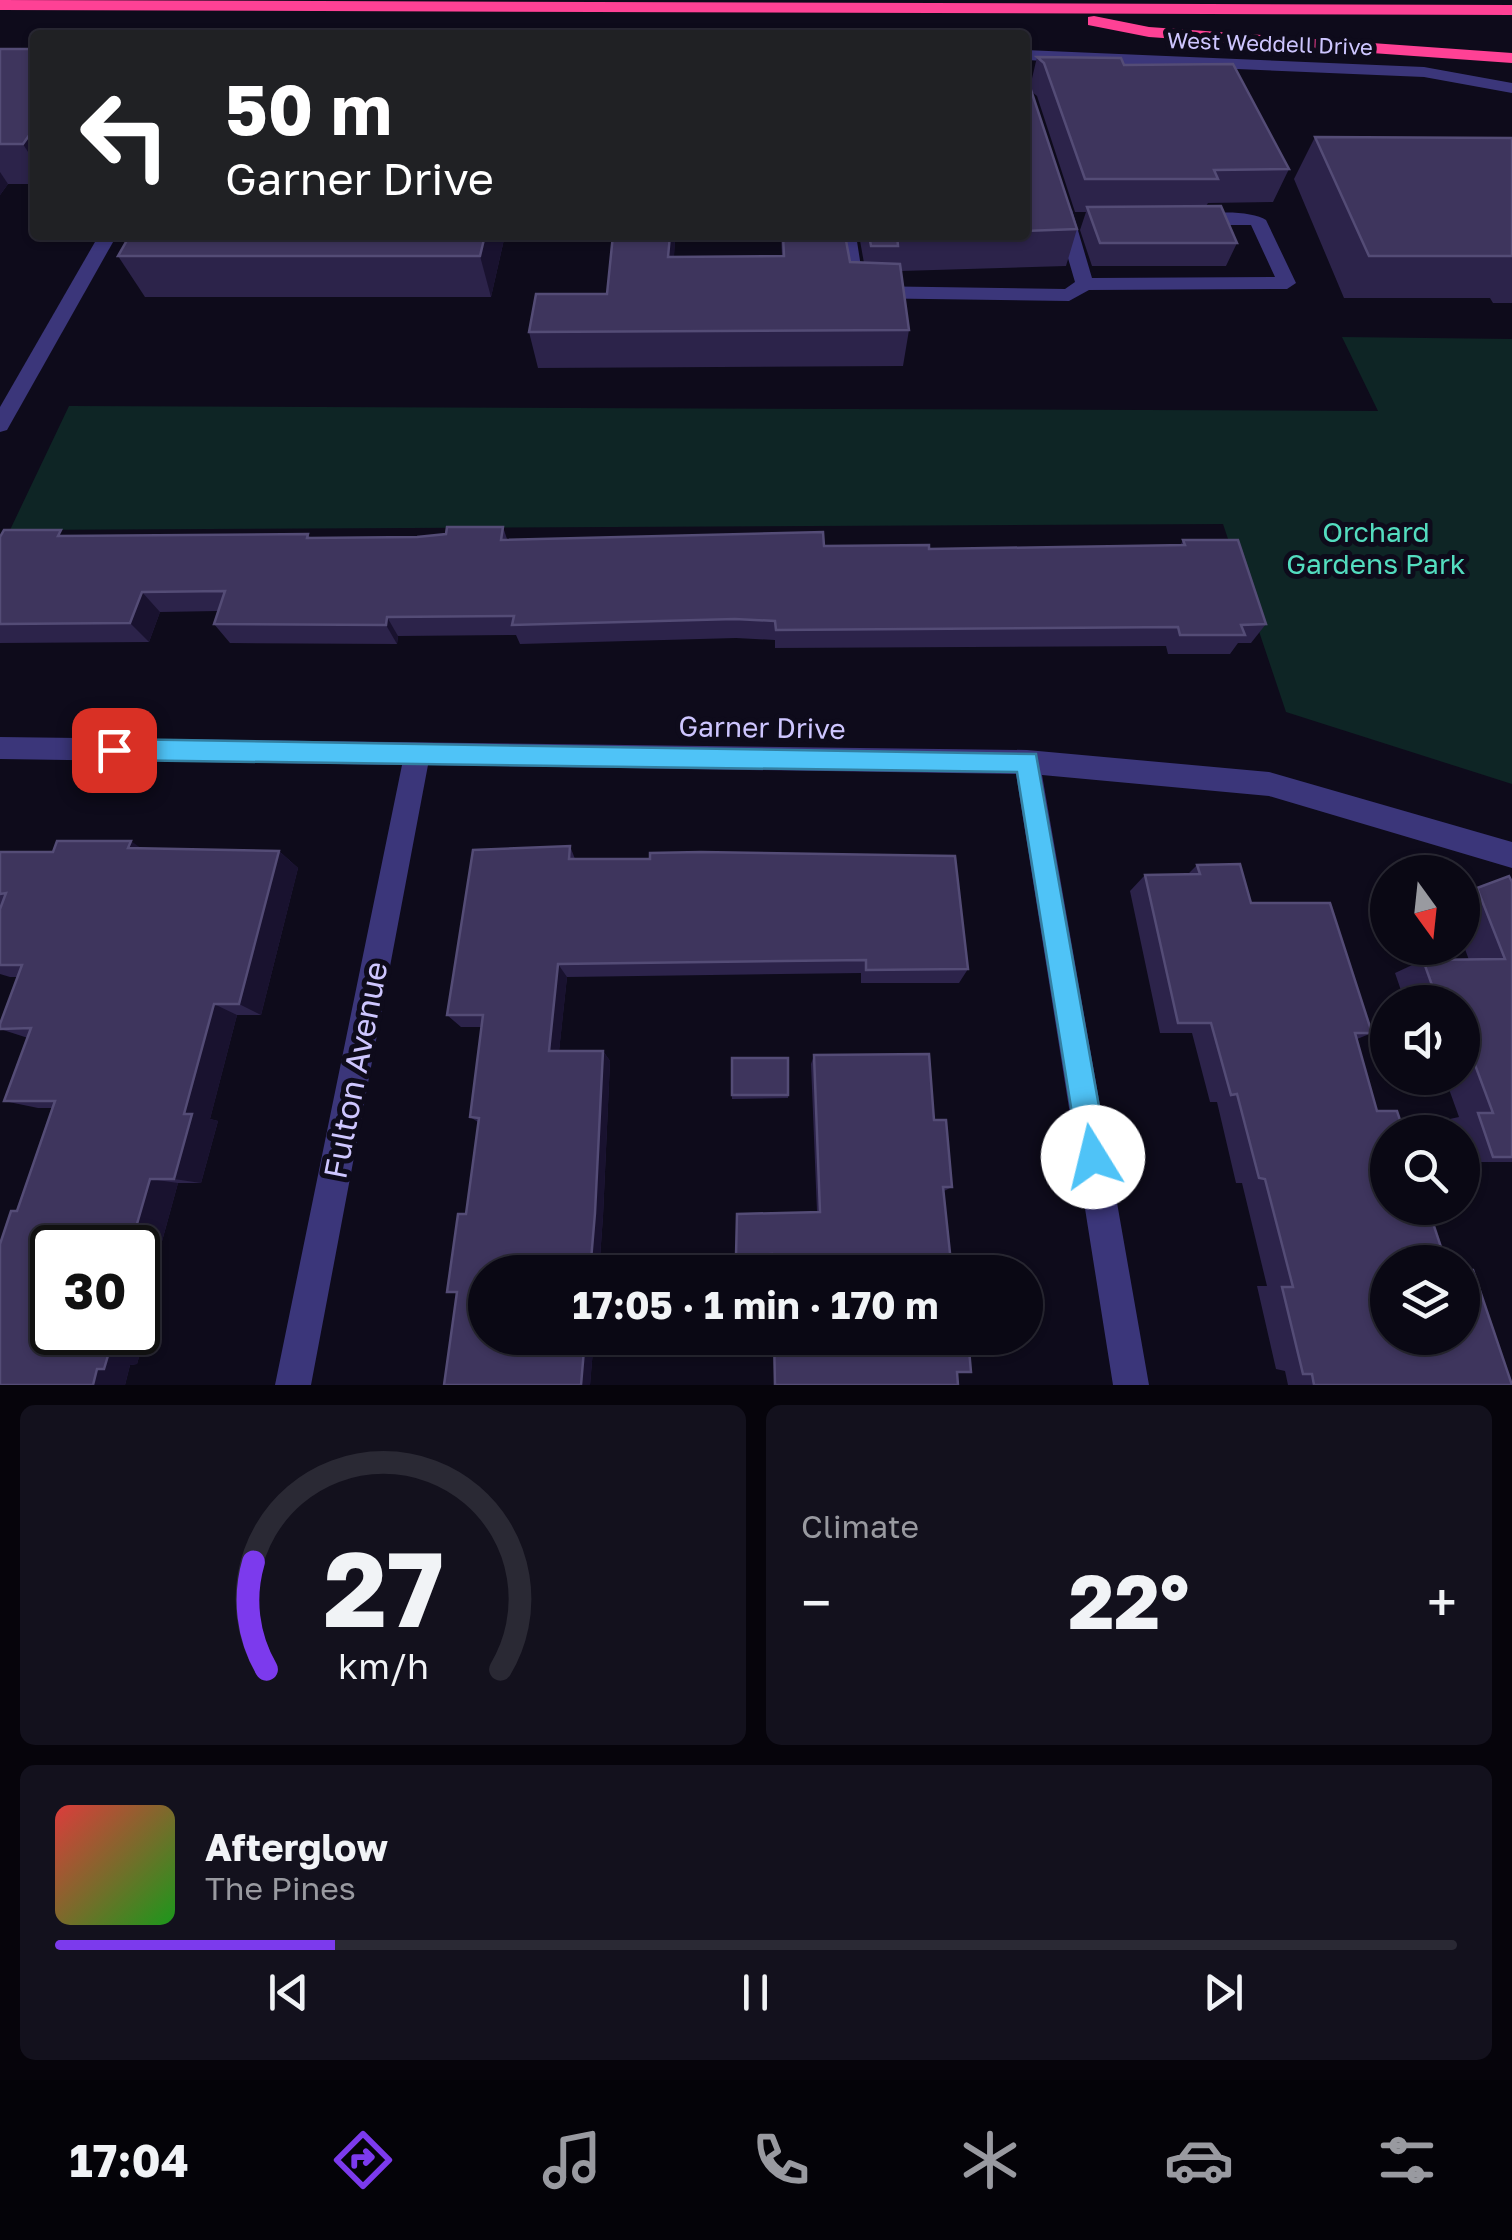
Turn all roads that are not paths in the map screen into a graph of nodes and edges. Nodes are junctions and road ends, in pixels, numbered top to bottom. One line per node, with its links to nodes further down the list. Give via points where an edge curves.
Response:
1 (0, 5): 2 (highway)
2 (1028, 8): 3 (highway); 5 (highway, via 1149,32)
3 (1512, 10)
4 (1030, 55): 6 (street, West Weddell Drive, via 1424,72)
5 (1512, 58)
6 (1512, 88)
7 (1054, 184): 11 (street, via 1076,221)
8 (1180, 220): 11 (street, via 1256,220 1287,284)
9 (105, 240): 12 (street)
10 (848, 240): 11 (street, via 856,292 1070,295)
11 (1085, 284)
12 (0, 425)
13 (0, 748): 14 (street, Garner Drive)
14 (417, 756): 15 (street, Garner Drive); 17 (street, Fulton Avenue)
15 (1028, 762): 16 (street, Garner Drive, via 1269,784); 18 (street)
16 (1512, 855)
17 (293, 1385)
18 (1131, 1385)

